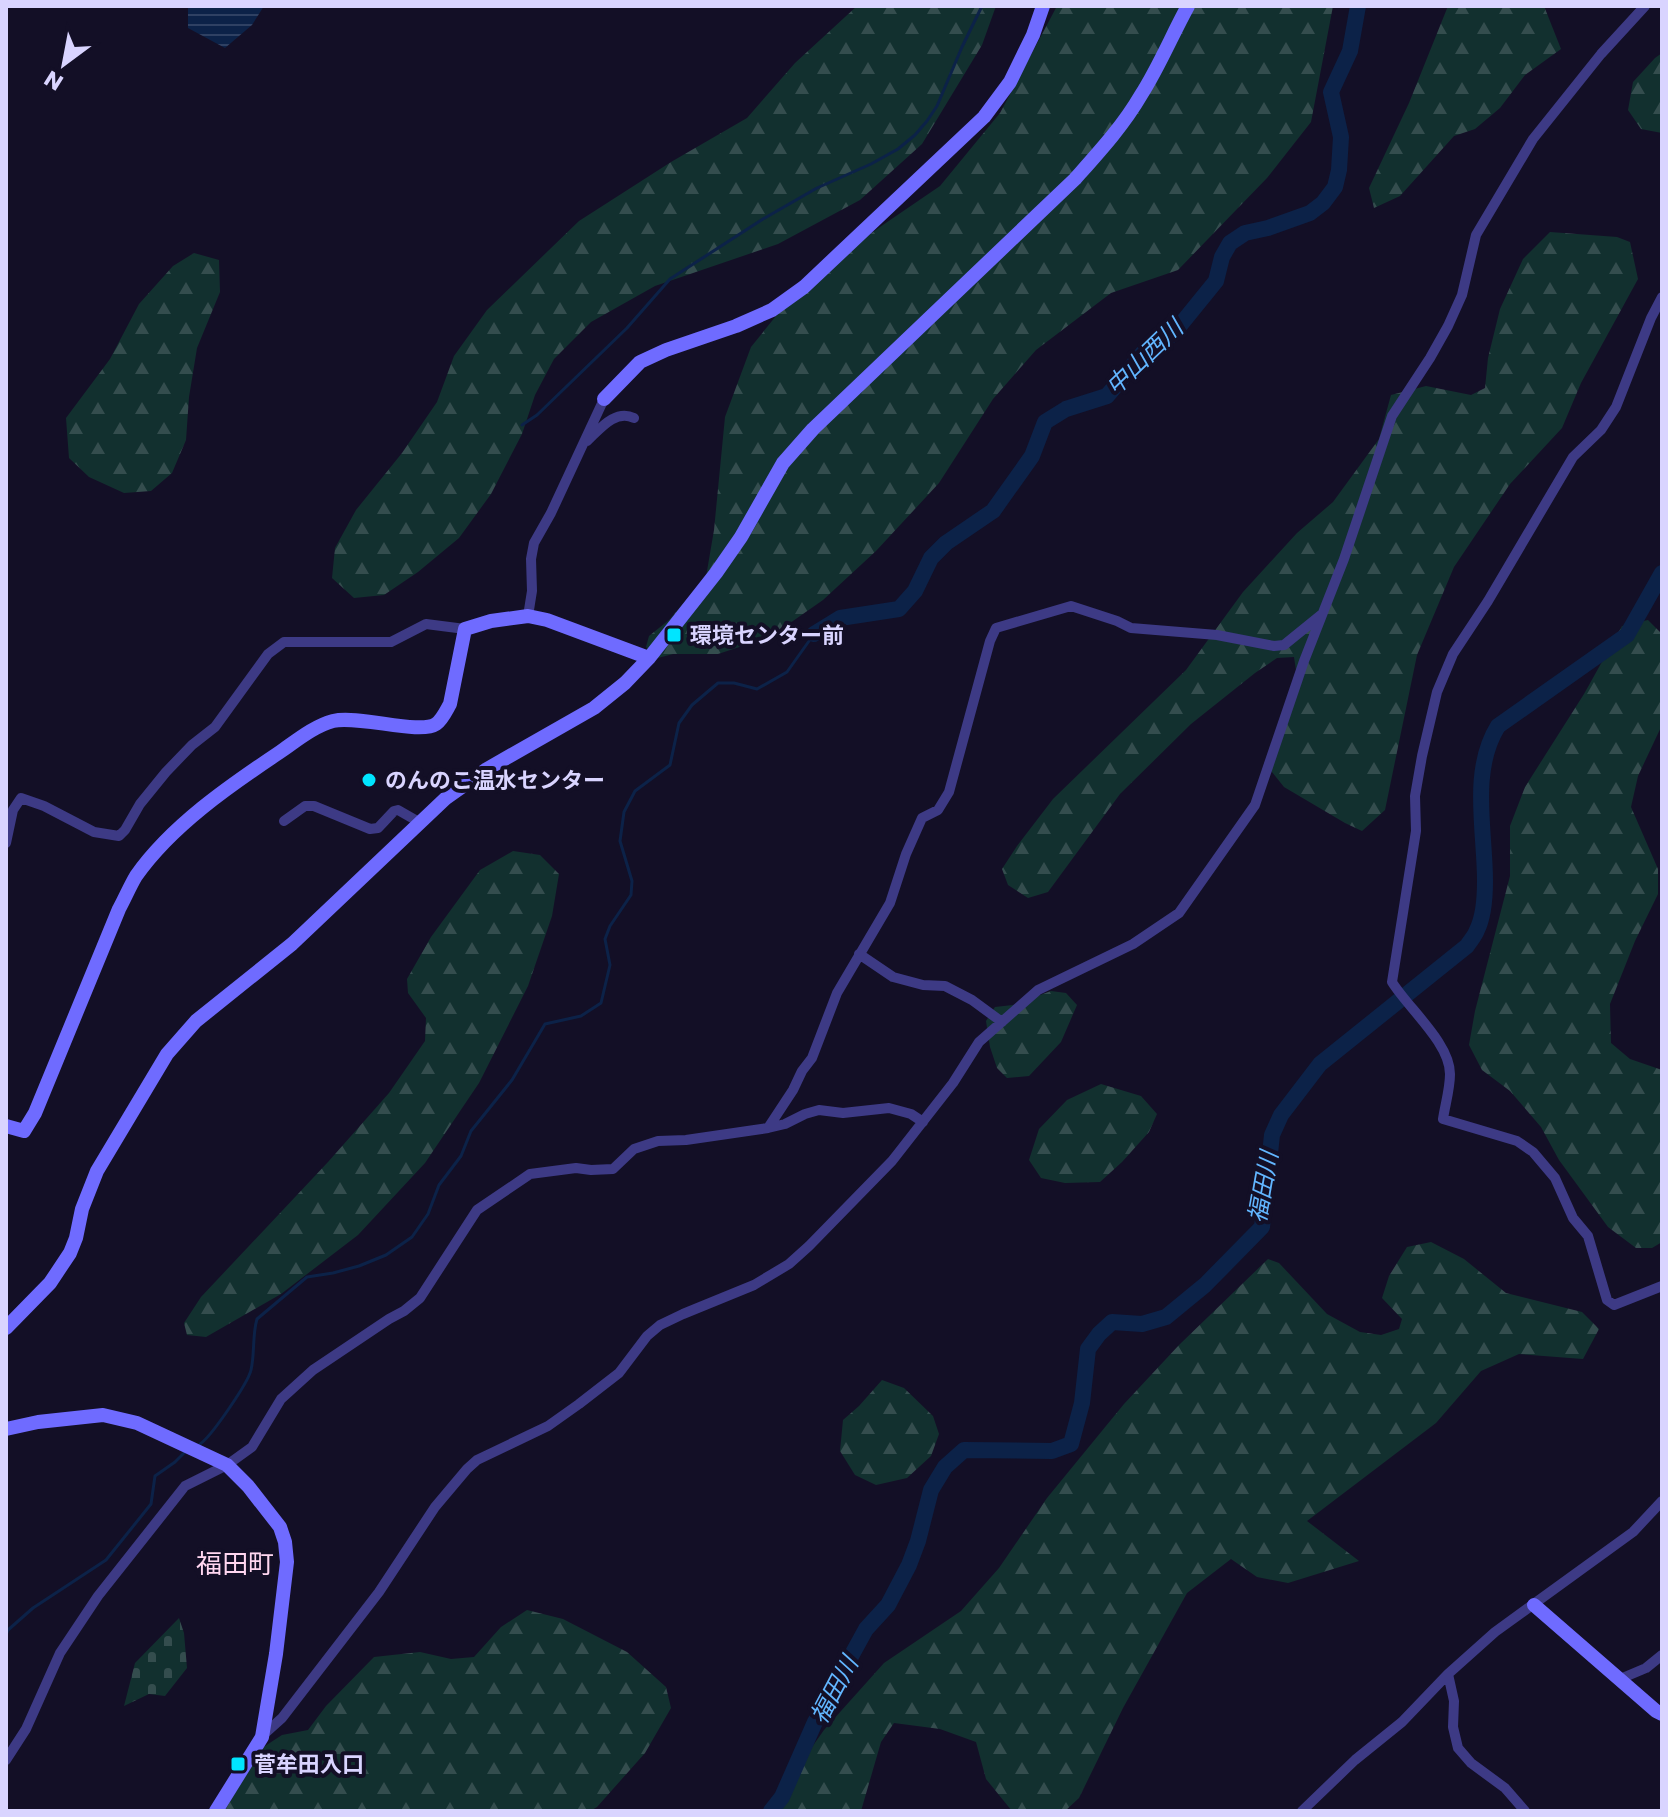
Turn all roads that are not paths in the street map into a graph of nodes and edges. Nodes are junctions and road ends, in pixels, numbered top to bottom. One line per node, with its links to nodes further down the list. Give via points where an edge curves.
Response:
1 (1043, 6): 5 (street, via 1010,82 984,117 804,287 772,310 640,362)
2 (1188, 6): 11 (street, via 1142,94 1103,148 803,440 783,463 716,573)
3 (1636, 9): 8 (street, via 1533,139 1476,235 1462,295 1448,326 1392,416)
4 (1662, 297): 21 (street, via 1616,407 1573,457 1453,654 1437,692 1415,796 1416,831 1392,982 1446,1056 1450,1073 1443,1119 1517,1141 1533,1152 1555,1178 1573,1218 1588,1236 1607,1300 1614,1305)
5 (604, 399): 7 (street)
6 (634, 418): 7 (street, via 618,415)
7 (583, 445): 9 (street, via 534,543)
8 (1322, 614): 16 (street, via 1284,645 1274,646 1131,628 1071,606 996,628 949,792 938,810 922,818 890,903); 17 (street, via 1255,805 1179,913 1133,944 1038,990)
9 (528, 616): 10 (street); 11 (street)
10 (465, 629): 12 (street, via 426,624 391,642 284,642 268,654 215,727 166,772 119,836 94,832 21,798); 19 (street, via 450,704 436,724 415,728 359,720 321,726 250,772 181,826 151,858 119,909 35,1113 24,1131)
11 (649, 658): 14 (street, via 594,708 469,780)
12 (10, 807): 15 (street)
13 (284, 821): 14 (street, via 305,806 314,806 370,829 398,810)
14 (419, 822): 22 (street, via 292,944 179,1038 97,1171 65,1260)
15 (6, 843)
16 (859, 954): 17 (street, via 893,977 945,986); 20 (street, via 812,1058)
17 (1002, 1022): 18 (street, via 979,1042)
18 (923, 1122): 20 (street, via 889,1108 819,1110); 31 (street, via 892,1161 789,1264 754,1285 660,1325 619,1373 579,1404 467,1469 379,1592)
19 (6, 1126)
20 (768, 1128): 24 (street, via 658,1141 634,1149 613,1169 530,1174 477,1210 420,1298 313,1370 281,1399 252,1447)
21 (1662, 1286)
22 (6, 1328)
23 (6, 1429): 24 (street, via 103,1415 137,1423)
24 (227, 1465): 31 (street, via 269,1511 285,1542 287,1562); 32 (street, via 185,1486 98,1596 60,1653)
25 (1662, 1501): 26 (street, via 1633,1532)
26 (1534, 1605): 28 (street); 29 (street)
27 (1662, 1655): 29 (street)
28 (1448, 1674): 34 (street); 35 (street, via 1458,1748)
29 (1620, 1679): 30 (street)
30 (1662, 1714)
31 (262, 1737): 33 (street)
32 (6, 1760)
33 (216, 1811)
34 (1302, 1811)
35 (1525, 1811)

